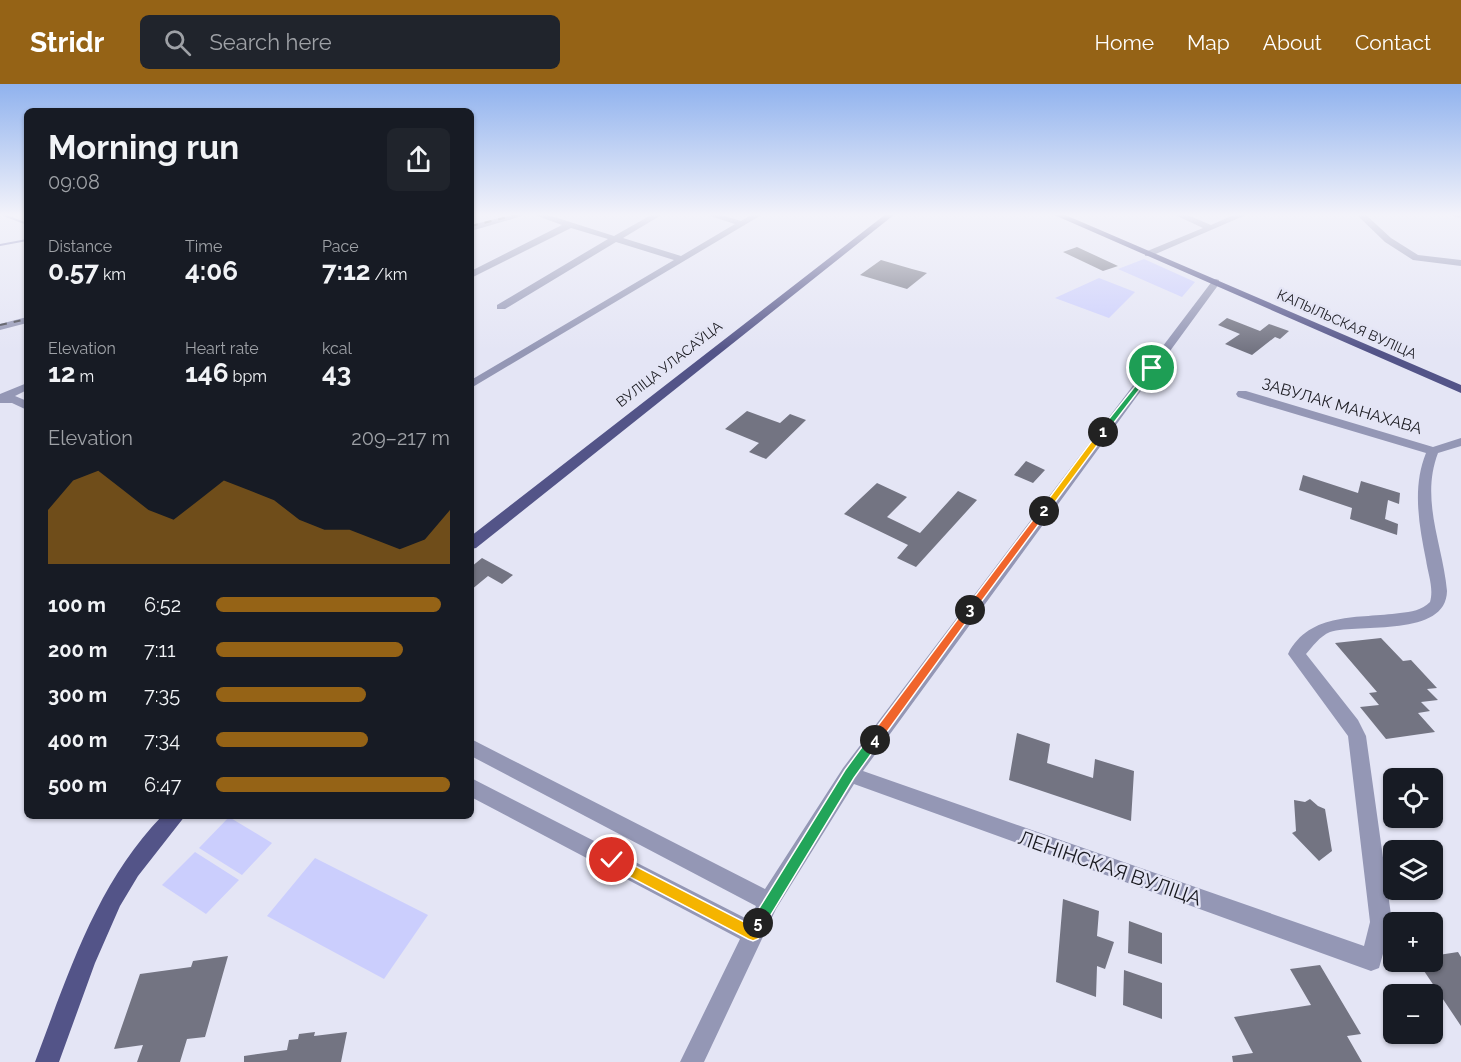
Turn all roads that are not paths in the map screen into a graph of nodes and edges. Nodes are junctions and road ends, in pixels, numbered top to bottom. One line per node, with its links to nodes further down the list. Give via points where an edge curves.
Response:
1 (501, 260): 9 (street)
2 (581, 260): 11 (street)
3 (679, 260): 7 (street)
4 (833, 260): 22 (main road, ВУЛІЦА УЛАСАЎЦА)
5 (1162, 260): 10 (main road, КАПЫЛЬСКАЯ ВУЛІЦА)
6 (1428, 260): 8 (street)
7 (683, 261): 14 (street)
8 (1461, 264)
9 (474, 273)
10 (1216, 282): 16 (main road, КАПЫЛЬСКАЯ ВУЛІЦА); 24 (street)
11 (501, 307)
12 (24, 321): 13 (street)
13 (0, 327)
14 (474, 383)
15 (24, 387): 18 (street)
16 (1461, 389)
17 (1242, 394): 21 (street, ЗАВУЛАК МАНАХАВА)
18 (2, 398): 19 (street)
19 (24, 404)
20 (1461, 442): 21 (street)
21 (1434, 451): 24 (street, ЛЕНІНСКАЯ ВУЛІЦА, via 1425,492 1439,594 1434,609 1411,616 1326,627 1296,654 1357,735 1382,922 1371,960)
22 (474, 542)
23 (474, 749): 27 (street)
24 (850, 774): 27 (street)
25 (474, 789): 28 (street)
26 (172, 819): 29 (main road, via 136,859 99,928)
27 (769, 902): 28 (street)
28 (753, 934): 30 (street)
29 (47, 1062)
30 (692, 1062)

